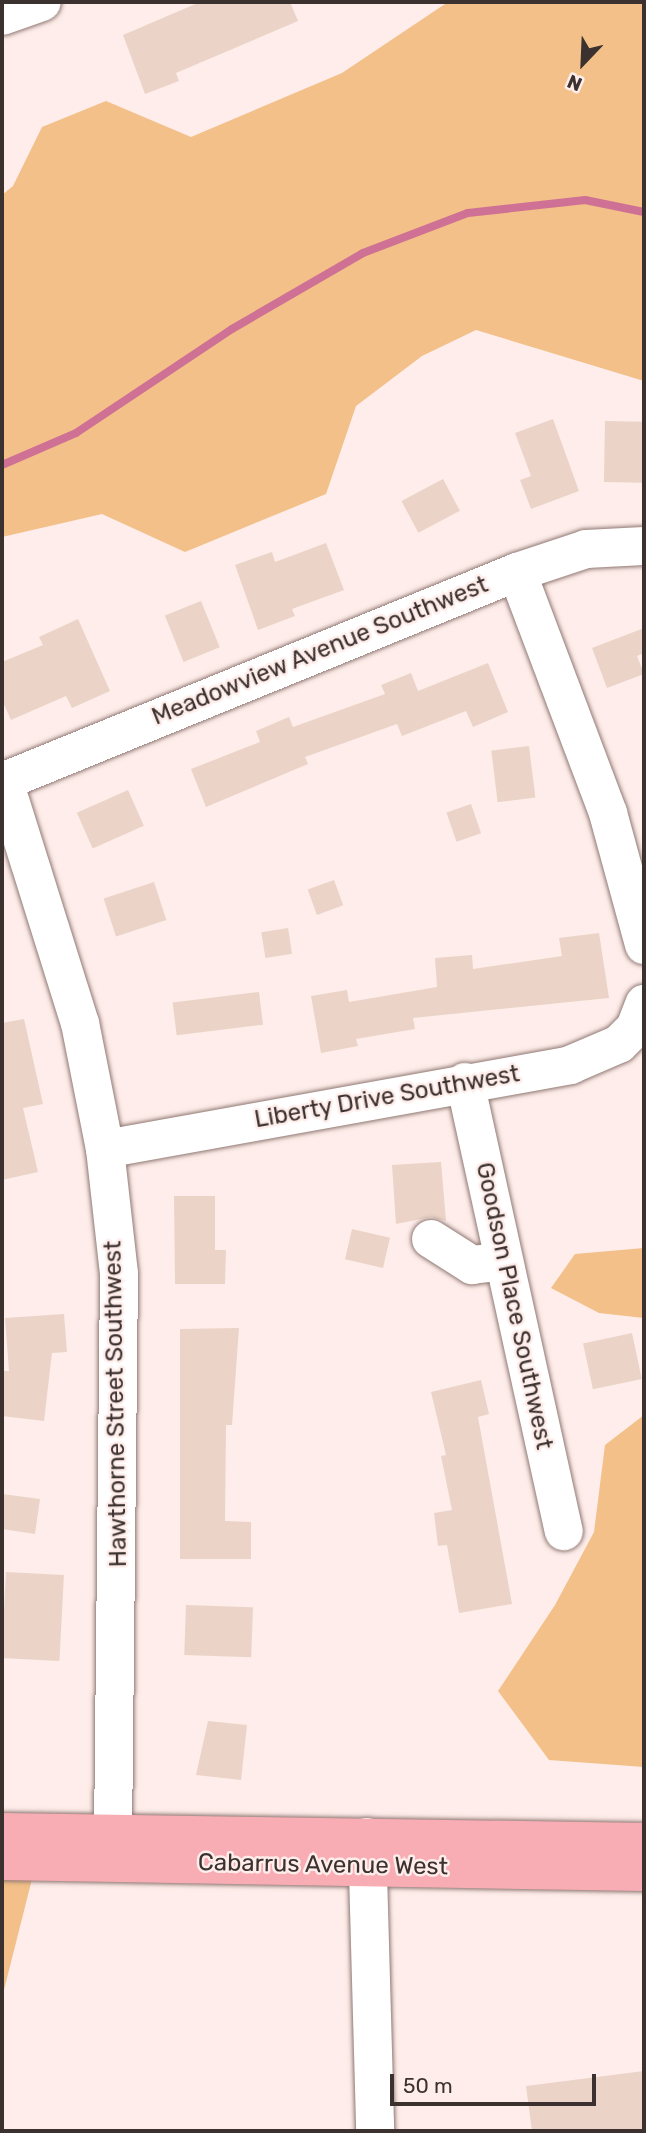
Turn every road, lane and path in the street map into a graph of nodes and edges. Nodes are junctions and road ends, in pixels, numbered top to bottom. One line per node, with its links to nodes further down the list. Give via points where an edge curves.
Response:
1 (41, 2): 2 (street)
2 (2, 16)
3 (644, 546): 4 (street, Meadowview Avenue Southwest, via 586,550)
4 (517, 572): 5 (street, Meadowview Avenue Southwest); 6 (street, via 608,813)
5 (3, 781): 9 (street, Hawthorne Street Southwest, via 80,1023)
6 (644, 945)
7 (644, 1004): 8 (street, Liberty Drive Southwest, via 635,1028 598,1056)
8 (465, 1082): 9 (street, Liberty Drive Southwest); 11 (street, Goodson Place Southwest)
9 (105, 1149): 14 (street, Hawthorne Street Southwest, via 119,1274)
10 (431, 1239): 11 (street, via 472,1265)
11 (504, 1261): 12 (street, Goodson Place Southwest)
12 (564, 1531)
13 (2, 1832): 14 (main road, Cabarrus Avenue West)
14 (113, 1833): 16 (main road, Cabarrus Avenue West)
15 (644, 1842): 16 (main road, Cabarrus Avenue West)
16 (367, 1852): 17 (main road, Cabarrus Avenue West); 18 (main road, Cabarrus Avenue West); 19 (street)
17 (2, 1861)
18 (644, 1872)
19 (375, 2131)

